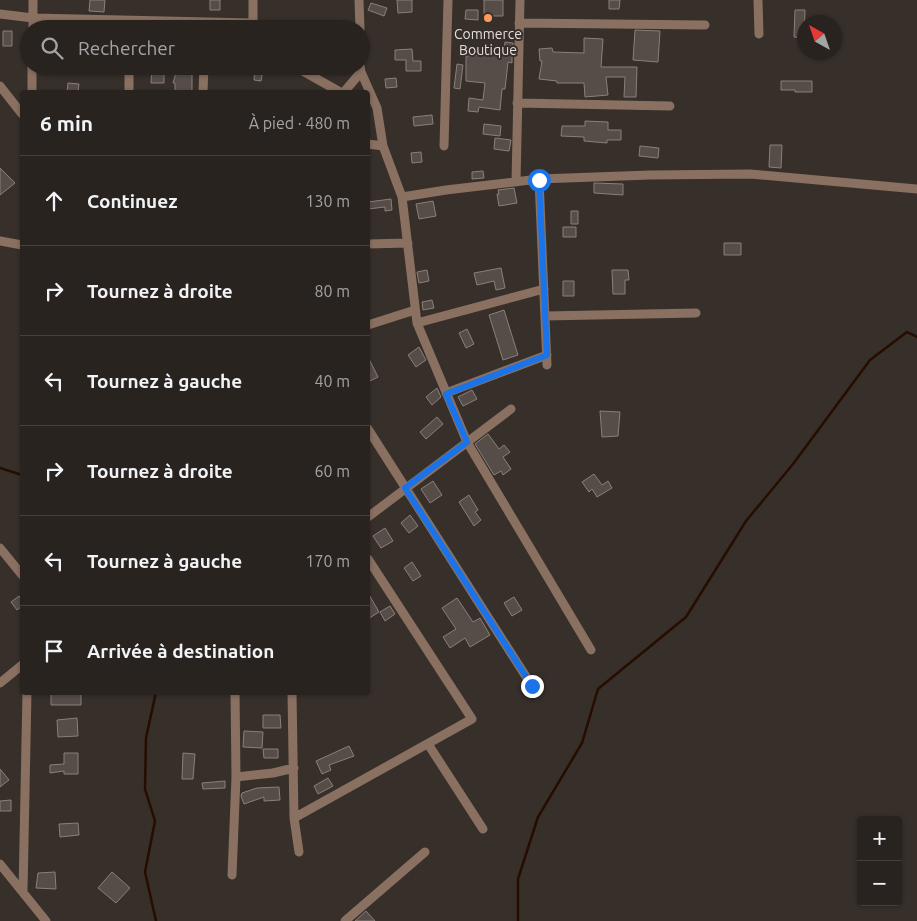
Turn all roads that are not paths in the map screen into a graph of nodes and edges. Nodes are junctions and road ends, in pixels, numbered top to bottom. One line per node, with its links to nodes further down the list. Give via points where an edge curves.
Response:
1 (33, 0): 8 (street)
2 (253, 0): 10 (street)
3 (360, 0): 11 (street)
4 (448, 0): 34 (street)
5 (520, 0): 12 (street)
6 (758, 0): 14 (street)
7 (0, 14): 8 (street)
8 (33, 18): 9 (street)
9 (60, 20)
10 (253, 20)
11 (360, 20)
12 (520, 22): 13 (street); 29 (street)
13 (705, 25)
14 (759, 34)
15 (32, 75): 22 (street)
16 (129, 75): 23 (street)
17 (204, 75): 24 (street)
18 (311, 75): 25 (street)
19 (355, 75): 26 (street)
20 (363, 75): 27 (street)
21 (0, 86): 31 (street)
22 (32, 90)
23 (129, 90)
24 (203, 90)
25 (338, 90)
26 (344, 90)
27 (369, 90)
28 (370, 92): 33 (street, via 377,108)
29 (518, 103): 30 (street); 36 (street)
30 (670, 106)
31 (20, 111)
32 (370, 144): 33 (street)
33 (383, 146): 38 (street)
34 (444, 146)
35 (539, 180): 36 (street); 37 (street, via 750,174); 43 (street)
36 (516, 182): 38 (street)
37 (917, 189)
38 (402, 197): 40 (street)
39 (0, 240): 42 (street)
40 (408, 243): 41 (street); 44 (street)
41 (370, 244)
42 (20, 245)
43 (544, 289): 46 (street); 47 (street)
44 (415, 310): 47 (street); 48 (street)
45 (696, 313): 46 (street)
46 (545, 316): 49 (street, via 547,360)
47 (416, 323): 49 (street)
48 (370, 324)
49 (446, 394): 52 (street)
50 (511, 410): 52 (street)
51 (370, 432): 53 (street)
52 (467, 442): 53 (street); 58 (street)
53 (405, 488): 54 (street); 61 (street)
54 (370, 514)
55 (0, 548): 57 (street)
56 (370, 562): 65 (street, via 472,719)
57 (20, 573)
58 (591, 650)
59 (20, 667): 60 (street)
60 (0, 683)
61 (532, 686)
62 (27, 695): 74 (street)
63 (235, 695): 67 (street)
64 (292, 695): 66 (street)
65 (428, 744): 68 (street); 69 (street)
66 (294, 768): 67 (street); 68 (street)
67 (236, 777): 73 (street)
68 (294, 818): 70 (street)
69 (483, 830)
70 (299, 852)
71 (424, 852): 76 (street)
72 (0, 864): 74 (street)
73 (232, 875)
74 (23, 892): 75 (street)
75 (44, 920)
76 (345, 921)

